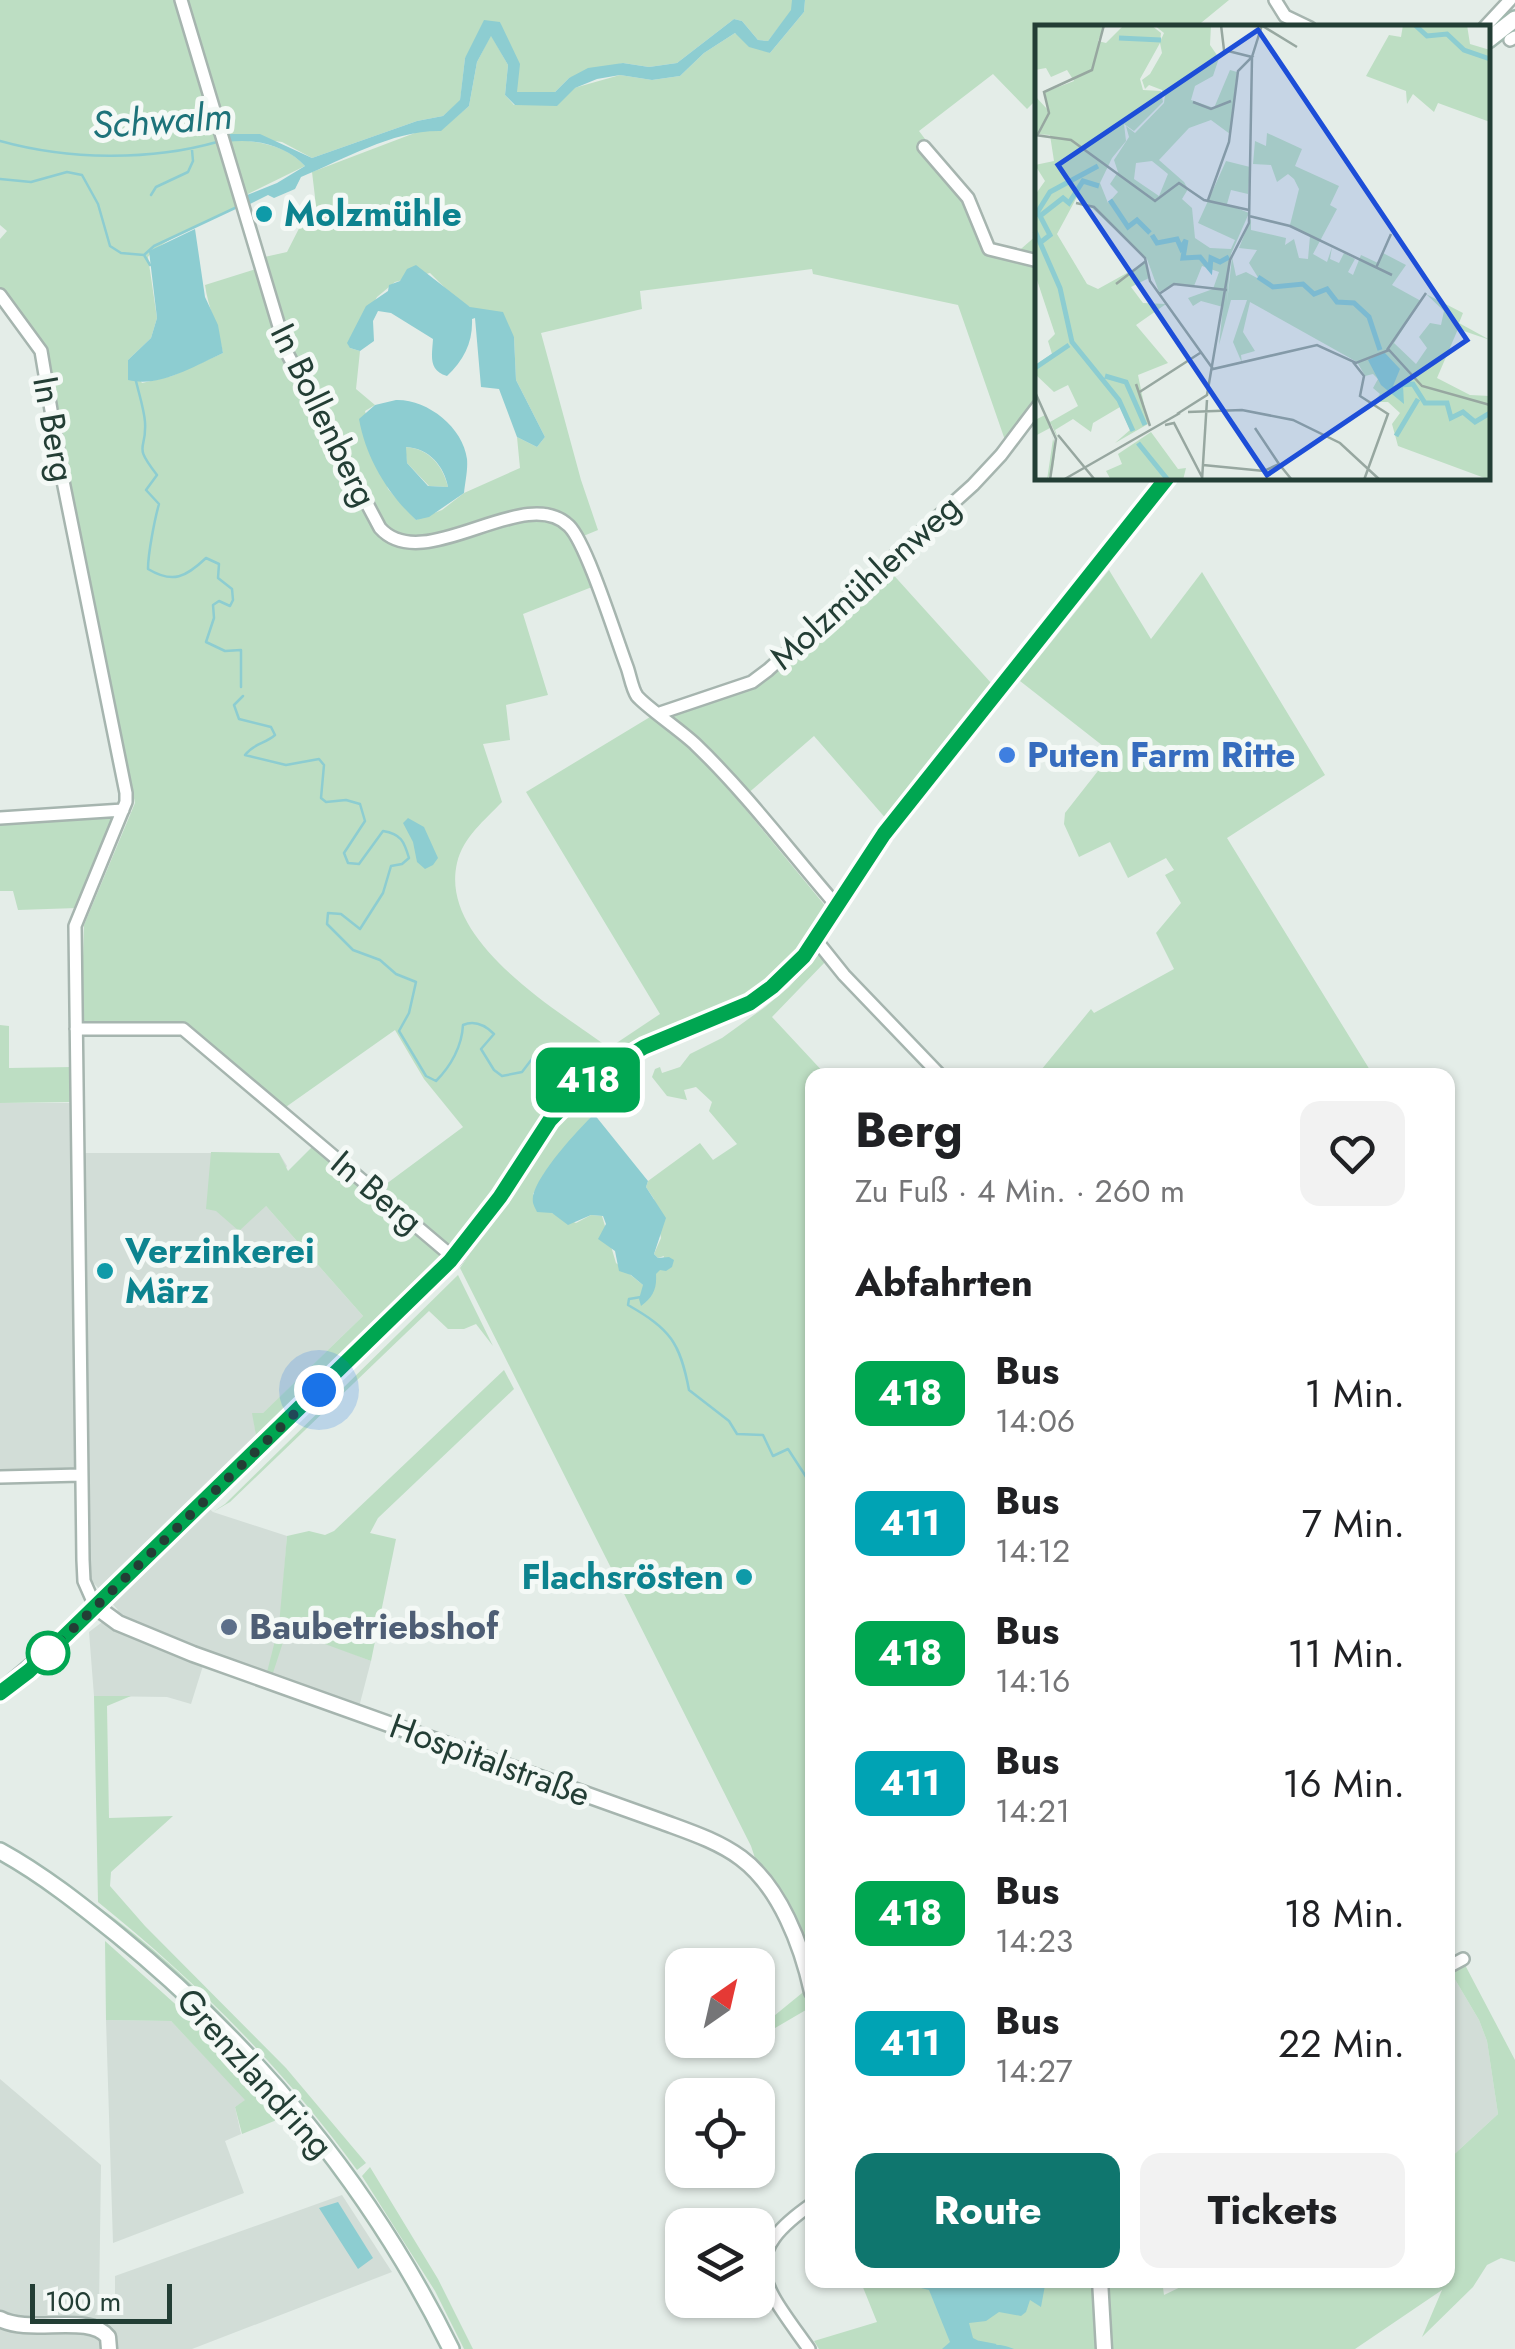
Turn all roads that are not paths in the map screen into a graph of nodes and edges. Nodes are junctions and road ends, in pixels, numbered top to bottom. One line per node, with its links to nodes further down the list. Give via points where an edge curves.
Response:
1 (181, 0): 13 (street, In Bollenberg, via 287,353 380,528 392,538 415,541 529,515 565,522 592,572 638,696)
2 (1275, 0): 5 (street)
3 (1510, 0): 6 (street)
4 (1515, 19): 7 (main road)
5 (1298, 25)
6 (1487, 25)
7 (1490, 38)
8 (924, 147): 9 (street, via 968,198 989,250)
9 (1035, 260)
10 (0, 295): 14 (street, In Berg, via 41,351 126,793)
11 (1035, 410): 13 (street, Molzmühlenweg, via 973,484 768,670 752,682)
12 (1165, 480): 16 (main road, via 884,834)
13 (660, 713): 16 (street, In Bollenberg, via 698,746)
14 (122, 810): 15 (street); 18 (street, In Berg, via 74,926)
15 (0, 818)
16 (838, 906): 17 (main road)
17 (816, 940): 19 (street); 20 (main road, via 750,1003 617,1060 565,1100)
18 (76, 1028): 20 (street, In Berg, via 183,1029); 21 (street, In Berg)
19 (933, 1068)
20 (454, 1258): 23 (main road, In Berg)
21 (81, 1475): 22 (street); 23 (street, In Berg, via 84,1581)
22 (0, 1478)
23 (95, 1606): 24 (main road, In Berg); 30 (street, Hospitalstraße, via 193,1654 718,1844 754,1869)
24 (29, 1671): 25 (main road, In Berg); 26 (main road, In Berg)
25 (0, 1693)
26 (0, 1701)
27 (0, 1851): 35 (main road, Grenzlandring, via 154,1964 262,2071 366,2204)
28 (1463, 1959): 29 (street)
29 (1455, 1963)
30 (805, 1967)
31 (805, 2210): 36 (street, via 774,2238 762,2264 780,2307)
32 (1100, 2288): 37 (street)
33 (0, 2319): 34 (street, via 31,2327 90,2326 104,2331)
34 (108, 2343)
35 (451, 2349)
36 (809, 2349)
37 (1104, 2349)

